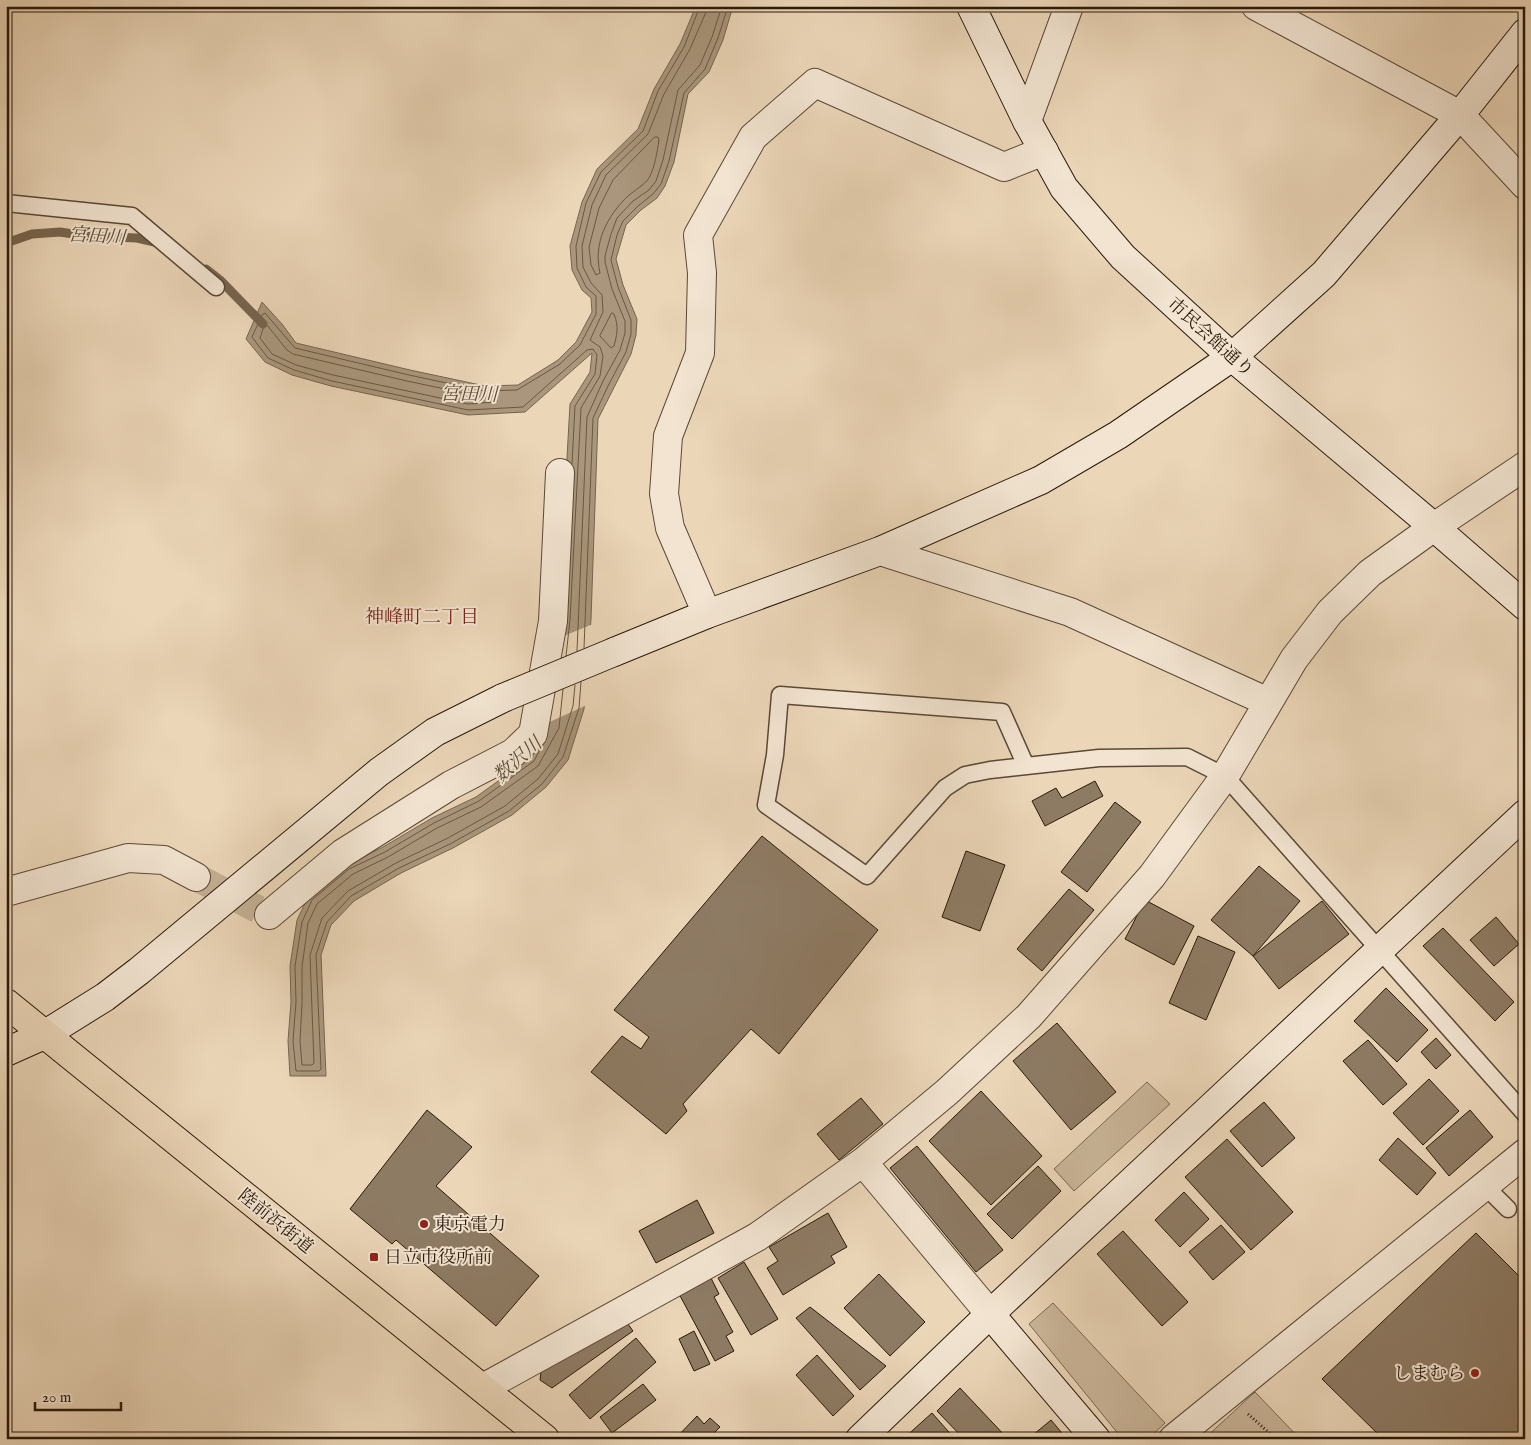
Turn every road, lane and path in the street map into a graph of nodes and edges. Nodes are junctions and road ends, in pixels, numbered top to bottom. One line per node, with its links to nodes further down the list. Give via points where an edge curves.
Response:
1 (971, 6): 6 (street, 市民会館通り)
2 (1069, 6): 6 (street)
3 (1256, 6): 5 (street)
4 (1525, 33): 5 (street)
5 (1460, 115): 8 (street); 11 (street, via 1324,274)
6 (1027, 121): 7 (street, 市民会館通り)
7 (1044, 151): 11 (street, 市民会館通り, via 1064,188 1123,257); 17 (street, via 1004,167 815,83 753,137 698,235 702,273 700,353 668,436 664,494 670,528)
8 (1525, 185)
9 (6, 202): 10 (lane, via 132,216)
10 (216, 288)
11 (1232, 358): 14 (street, 市民会館通り); 15 (street, via 1118,435 1041,480)
12 (1525, 466): 14 (street)
13 (560, 473): 24 (street, via 554,621 533,734 513,753 451,785 343,853)
14 (1434, 527): 16 (street, 市民会館通り); 18 (street, via 1370,573 1330,612 1294,659)
15 (880, 551): 17 (street); 18 (street, via 1070,612)
16 (1525, 606)
17 (707, 614): 27 (street, bridge, via 503,698 435,732 379,772 139,971 105,997)
18 (1268, 702): 20 (street)
19 (1026, 766): 19 (lane, via 965,775 945,788 867,876 766,805 780,696 1002,712); 20 (lane, via 1100,758 1186,757)
20 (1225, 776): 25 (lane); 31 (street, via 1152,876 1029,1016 947,1092)
21 (1525, 814): 25 (street)
22 (196, 877): 23 (street, via 164,860 128,858)
23 (6, 892)
24 (269, 915)
25 (1380, 950): 29 (lane); 34 (street)
26 (6, 1003): 27 (main road, 陸前浜街道)
27 (44, 1035): 28 (main road); 35 (main road, 陸前浜街道)
28 (6, 1052)
29 (1525, 1114)
30 (1525, 1153): 32 (street)
31 (863, 1162): 34 (street); 35 (street, via 757,1237)
32 (1485, 1186): 33 (lane); 36 (street)
33 (1508, 1209)
34 (990, 1314): 38 (street); 39 (street)
35 (483, 1388): 37 (main road, 陸前浜街道)
36 (1227, 1395): 40 (street); 41 (path)
37 (545, 1439)
38 (860, 1439)
39 (1096, 1439)
40 (1173, 1439)
41 (1276, 1439)

